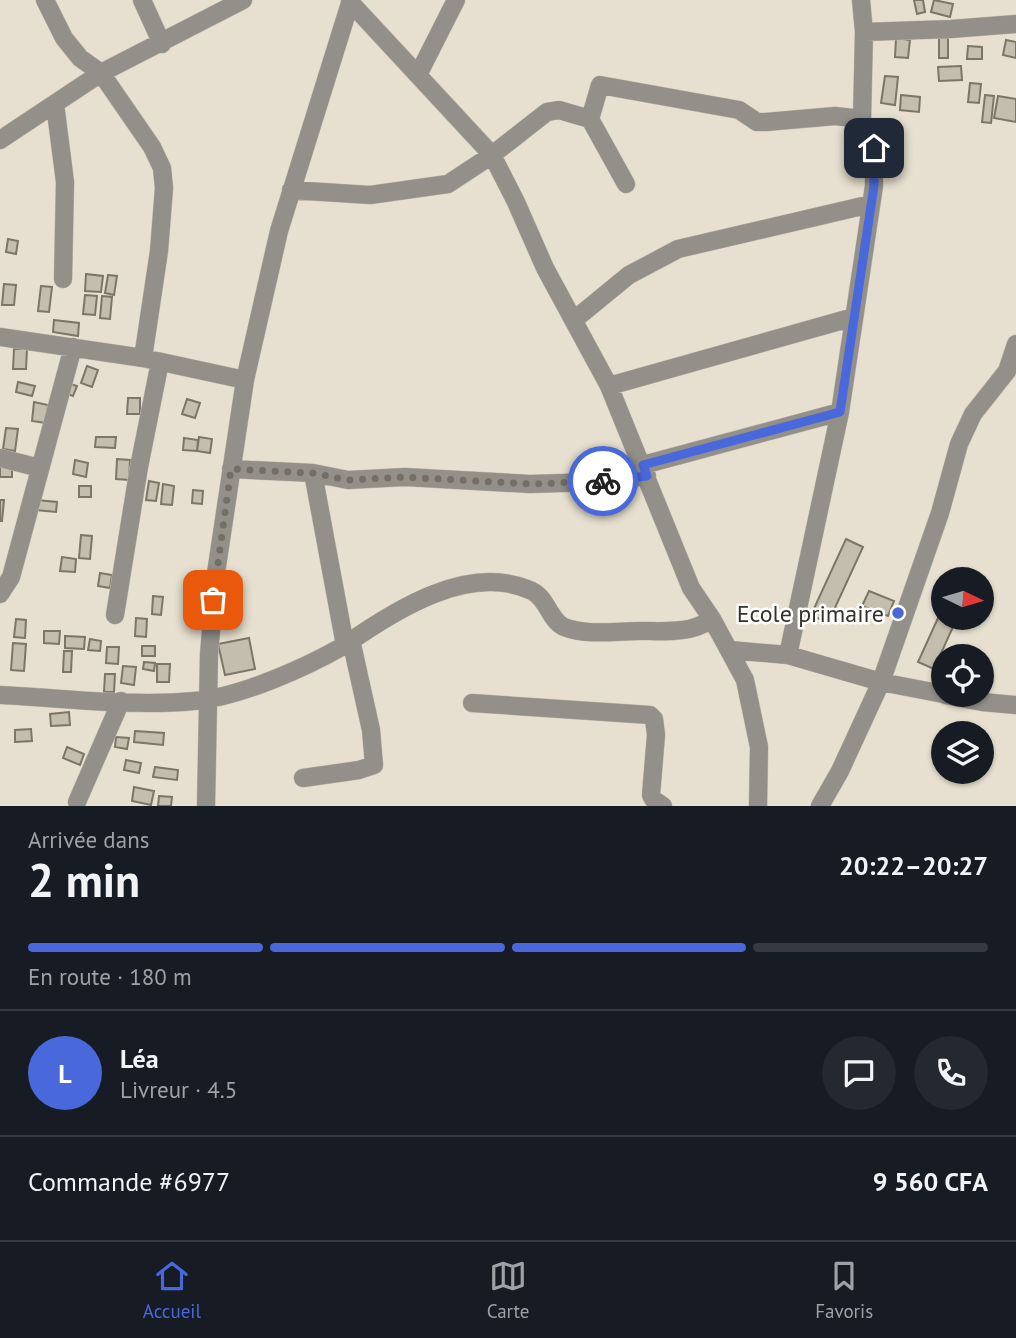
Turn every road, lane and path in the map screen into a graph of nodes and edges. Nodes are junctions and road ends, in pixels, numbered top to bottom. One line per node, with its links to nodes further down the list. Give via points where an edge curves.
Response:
1 (45, 0): 10 (street, via 72,50)
2 (142, 0): 9 (street)
3 (243, 0): 9 (street)
4 (456, 0): 11 (street)
5 (860, 0): 8 (street)
6 (351, 1): 11 (street); 18 (street)
7 (1016, 24): 8 (street)
8 (864, 32): 14 (street)
9 (162, 44): 10 (street)
10 (101, 73): 12 (street); 26 (street, via 162,168)
11 (418, 75): 16 (street)
12 (55, 104): 15 (street); 20 (street, via 65,182)
13 (590, 119): 14 (street, via 600,85 739,110 757,121 835,116); 16 (street, via 559,110 547,112); 17 (street)
14 (862, 119): 19 (street, via 874,148)
15 (0, 141)
16 (492, 155): 18 (street, via 447,184 370,195); 22 (street)
17 (626, 184)
18 (291, 190): 27 (street)
19 (871, 204): 21 (street); 22 (street, via 678,249 629,275)
20 (63, 279)
21 (854, 317): 28 (street); 29 (street)
22 (574, 320): 28 (street)
23 (0, 337): 25 (street)
24 (1016, 344): 41 (street, via 1007,371 973,414 959,444)
25 (73, 347): 26 (street); 31 (street)
26 (151, 360): 27 (street); 36 (street)
27 (245, 380): 32 (street)
28 (609, 386): 33 (street)
29 (840, 412): 33 (street); 40 (street)
30 (0, 458): 31 (street)
31 (40, 468): 35 (street, via 11,577)
32 (231, 469): 34 (street); 44 (street, via 216,573)
33 (645, 471): 34 (street, via 595,482 530,484 405,477 348,480); 37 (street, via 691,588)
34 (313, 473): 38 (street, via 334,595)
35 (0, 594)
36 (115, 615)
37 (712, 619): 38 (street, via 680,631 565,627 533,592 491,581 425,597); 39 (street)
38 (348, 642): 44 (street, via 257,685); 49 (street, via 366,706 374,765)
39 (730, 650): 40 (street); 53 (street, via 745,680 759,747)
40 (788, 655): 41 (street)
41 (881, 682): 42 (street); 54 (street)
42 (931, 692)
43 (0, 695): 45 (street)
44 (209, 699): 45 (street); 51 (street)
45 (121, 701): 50 (street)
46 (472, 703): 52 (street, via 650,715 656,735 651,795)
47 (994, 703): 48 (street)
48 (1016, 705)
49 (303, 778)
50 (77, 802)
51 (206, 806)
52 (663, 806)
53 (758, 806)
54 (820, 806)

